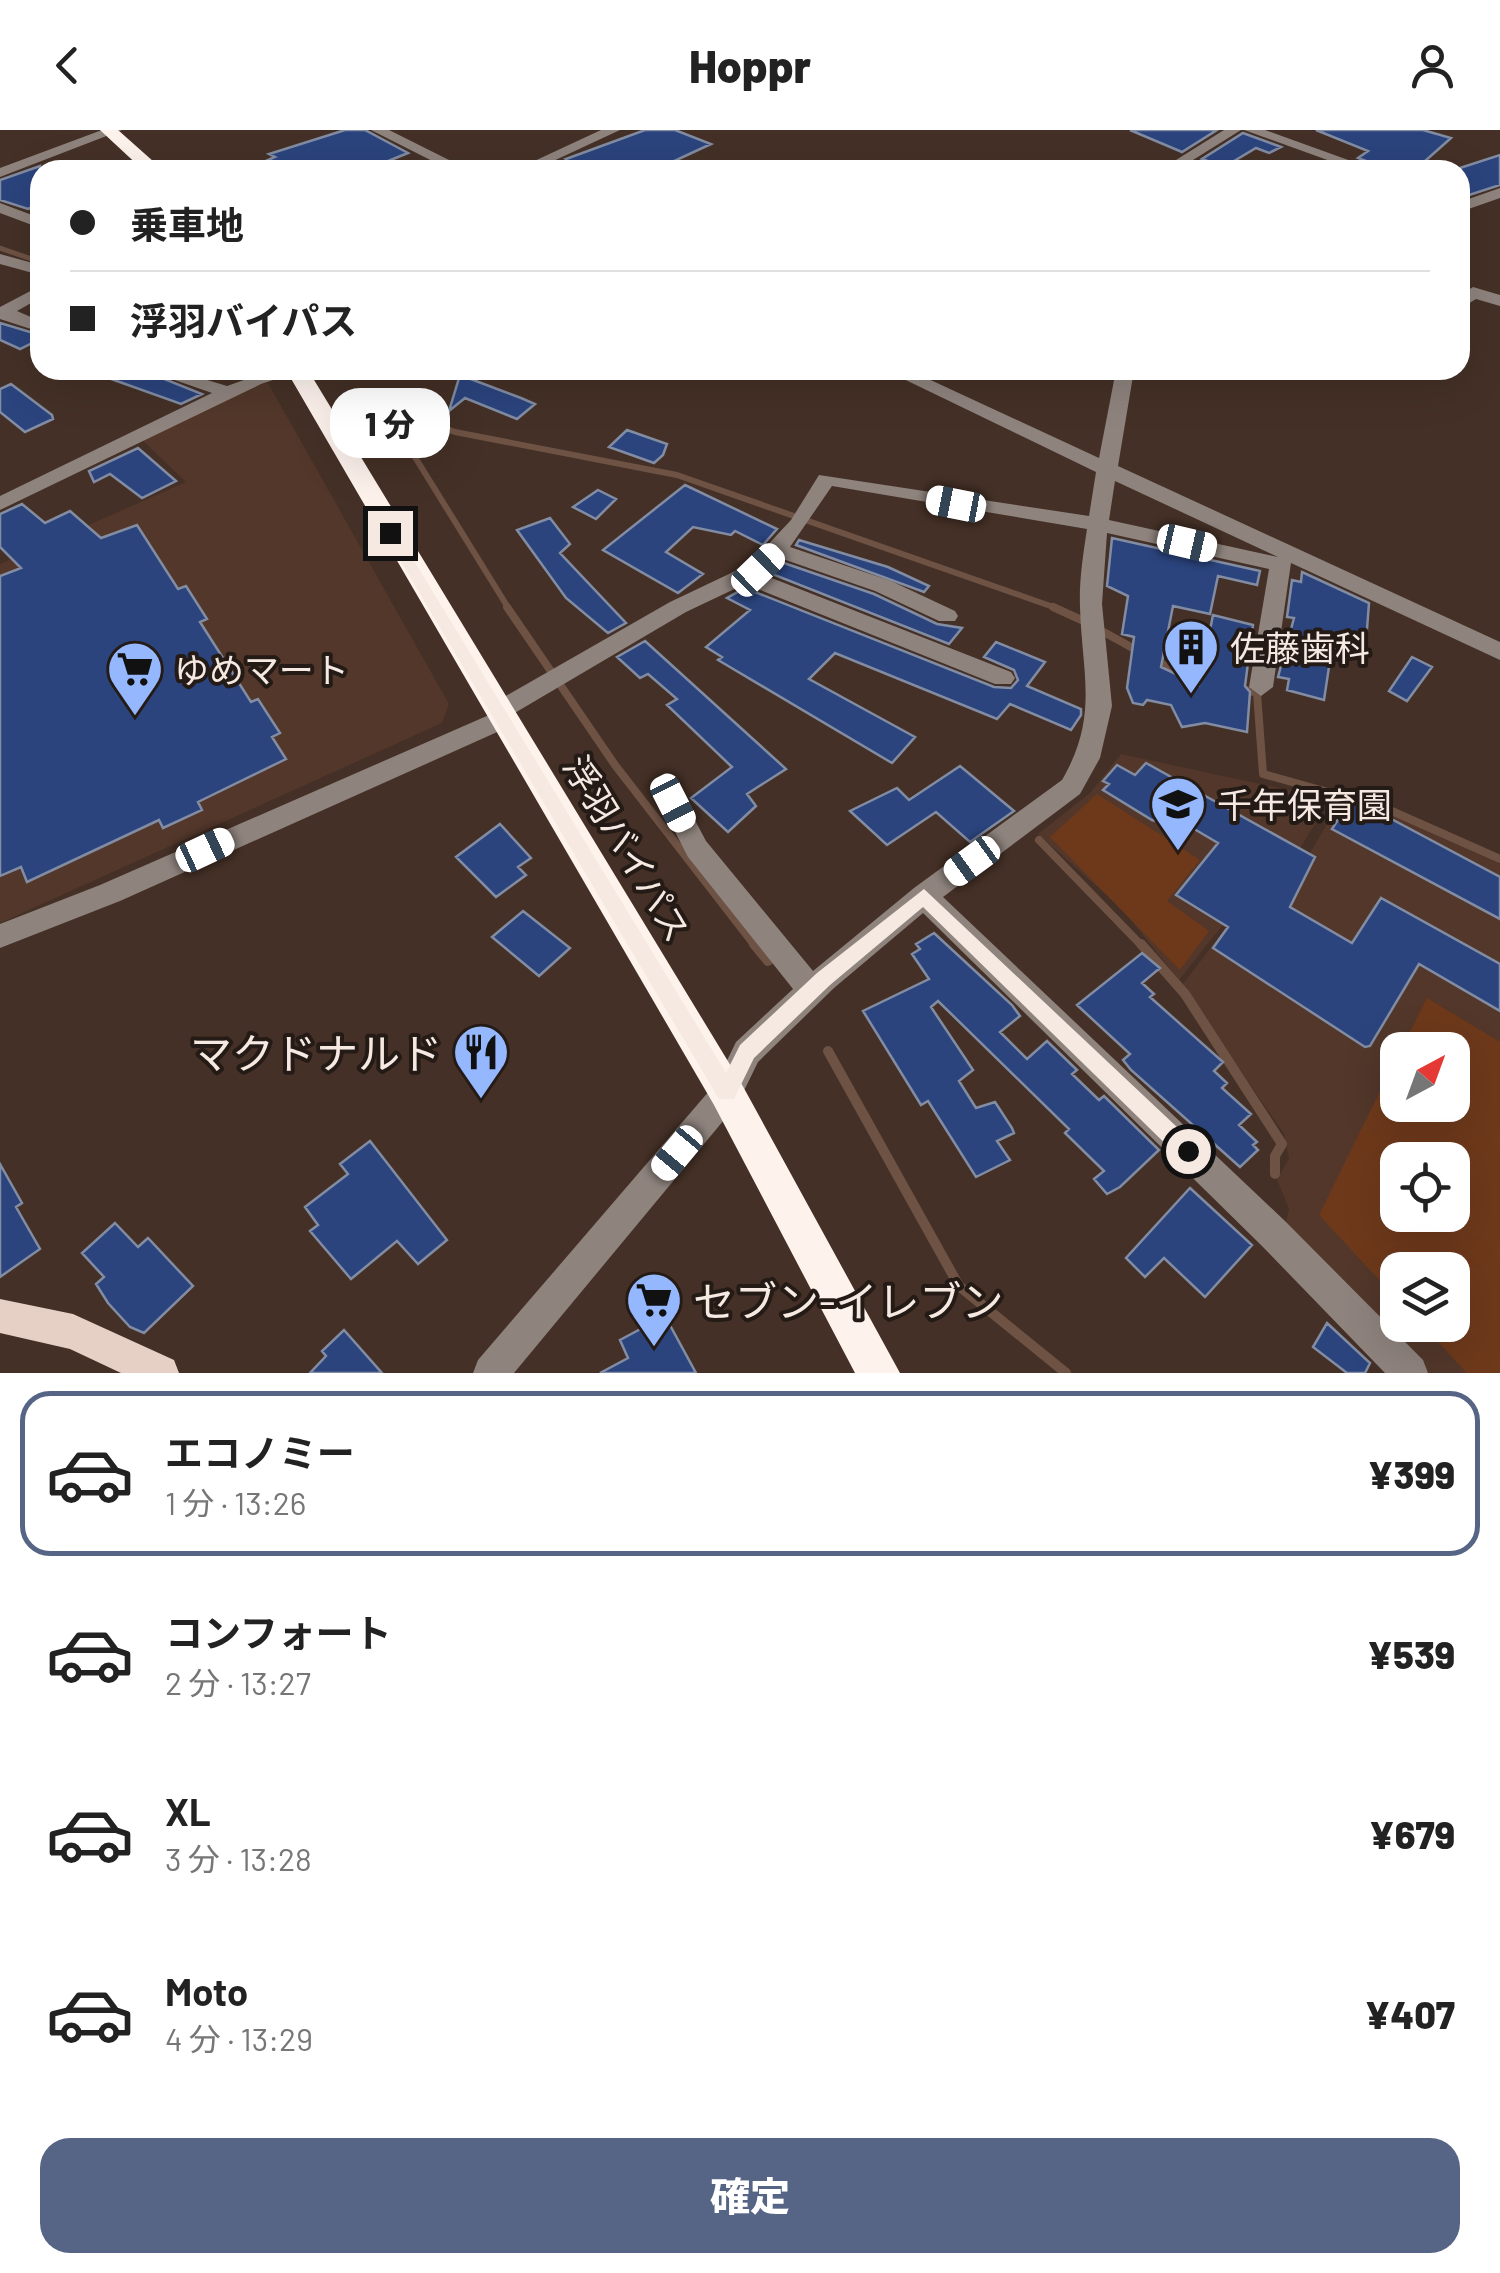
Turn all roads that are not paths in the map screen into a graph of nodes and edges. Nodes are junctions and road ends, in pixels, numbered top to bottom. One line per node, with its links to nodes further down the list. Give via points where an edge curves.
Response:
1 (378, 130): 8 (street)
2 (613, 130): 9 (street)
3 (1234, 130): 10 (street)
4 (1251, 130): 11 (street)
5 (111, 131): 6 (street); 7 (highway)
6 (32, 160)
7 (143, 160)
8 (441, 160)
9 (545, 160)
10 (1184, 160)
11 (1340, 160)
12 (30, 161): 13 (street)
13 (0, 172)
14 (1500, 194): 15 (street)
15 (1470, 204)
16 (0, 208): 17 (street)
17 (30, 219)
18 (0, 259): 19 (street)
19 (30, 266)
20 (30, 268): 21 (street)
21 (0, 278)
22 (1470, 295): 24 (street)
23 (30, 297): 25 (street)
24 (1500, 301)
25 (2, 313): 26 (street)
26 (30, 323)
27 (189, 380): 32 (street)
28 (242, 380): 32 (street)
29 (302, 380): 42 (highway, 浮羽バイパス)
30 (915, 380): 33 (street)
31 (1123, 380): 33 (street)
32 (230, 392): 34 (street)
33 (1108, 470): 35 (street); 39 (street)
34 (0, 504)
35 (1098, 524): 36 (street, via 826,479); 41 (street, via 1280,565); 44 (street, via 1090,595 1101,726 1084,767 1071,787)
36 (778, 550): 37 (street); 38 (street)
37 (746, 576): 40 (street); 42 (street, via 678,607)
38 (947, 616)
39 (1500, 652)
40 (1002, 678)
41 (1260, 687)
42 (502, 715): 45 (street); 47 (highway, 浮羽バイパス)
43 (673, 803): 46 (street, via 697,849)
44 (924, 896): 46 (street); 52 (street)
45 (0, 936)
46 (812, 990): 47 (street, via 747,1052)
47 (726, 1093): 50 (street); 51 (highway, 浮羽バイパス)
48 (0, 1316): 49 (main road, via 73,1332)
49 (160, 1373)
50 (492, 1373)
51 (878, 1373)
52 (1410, 1373)

